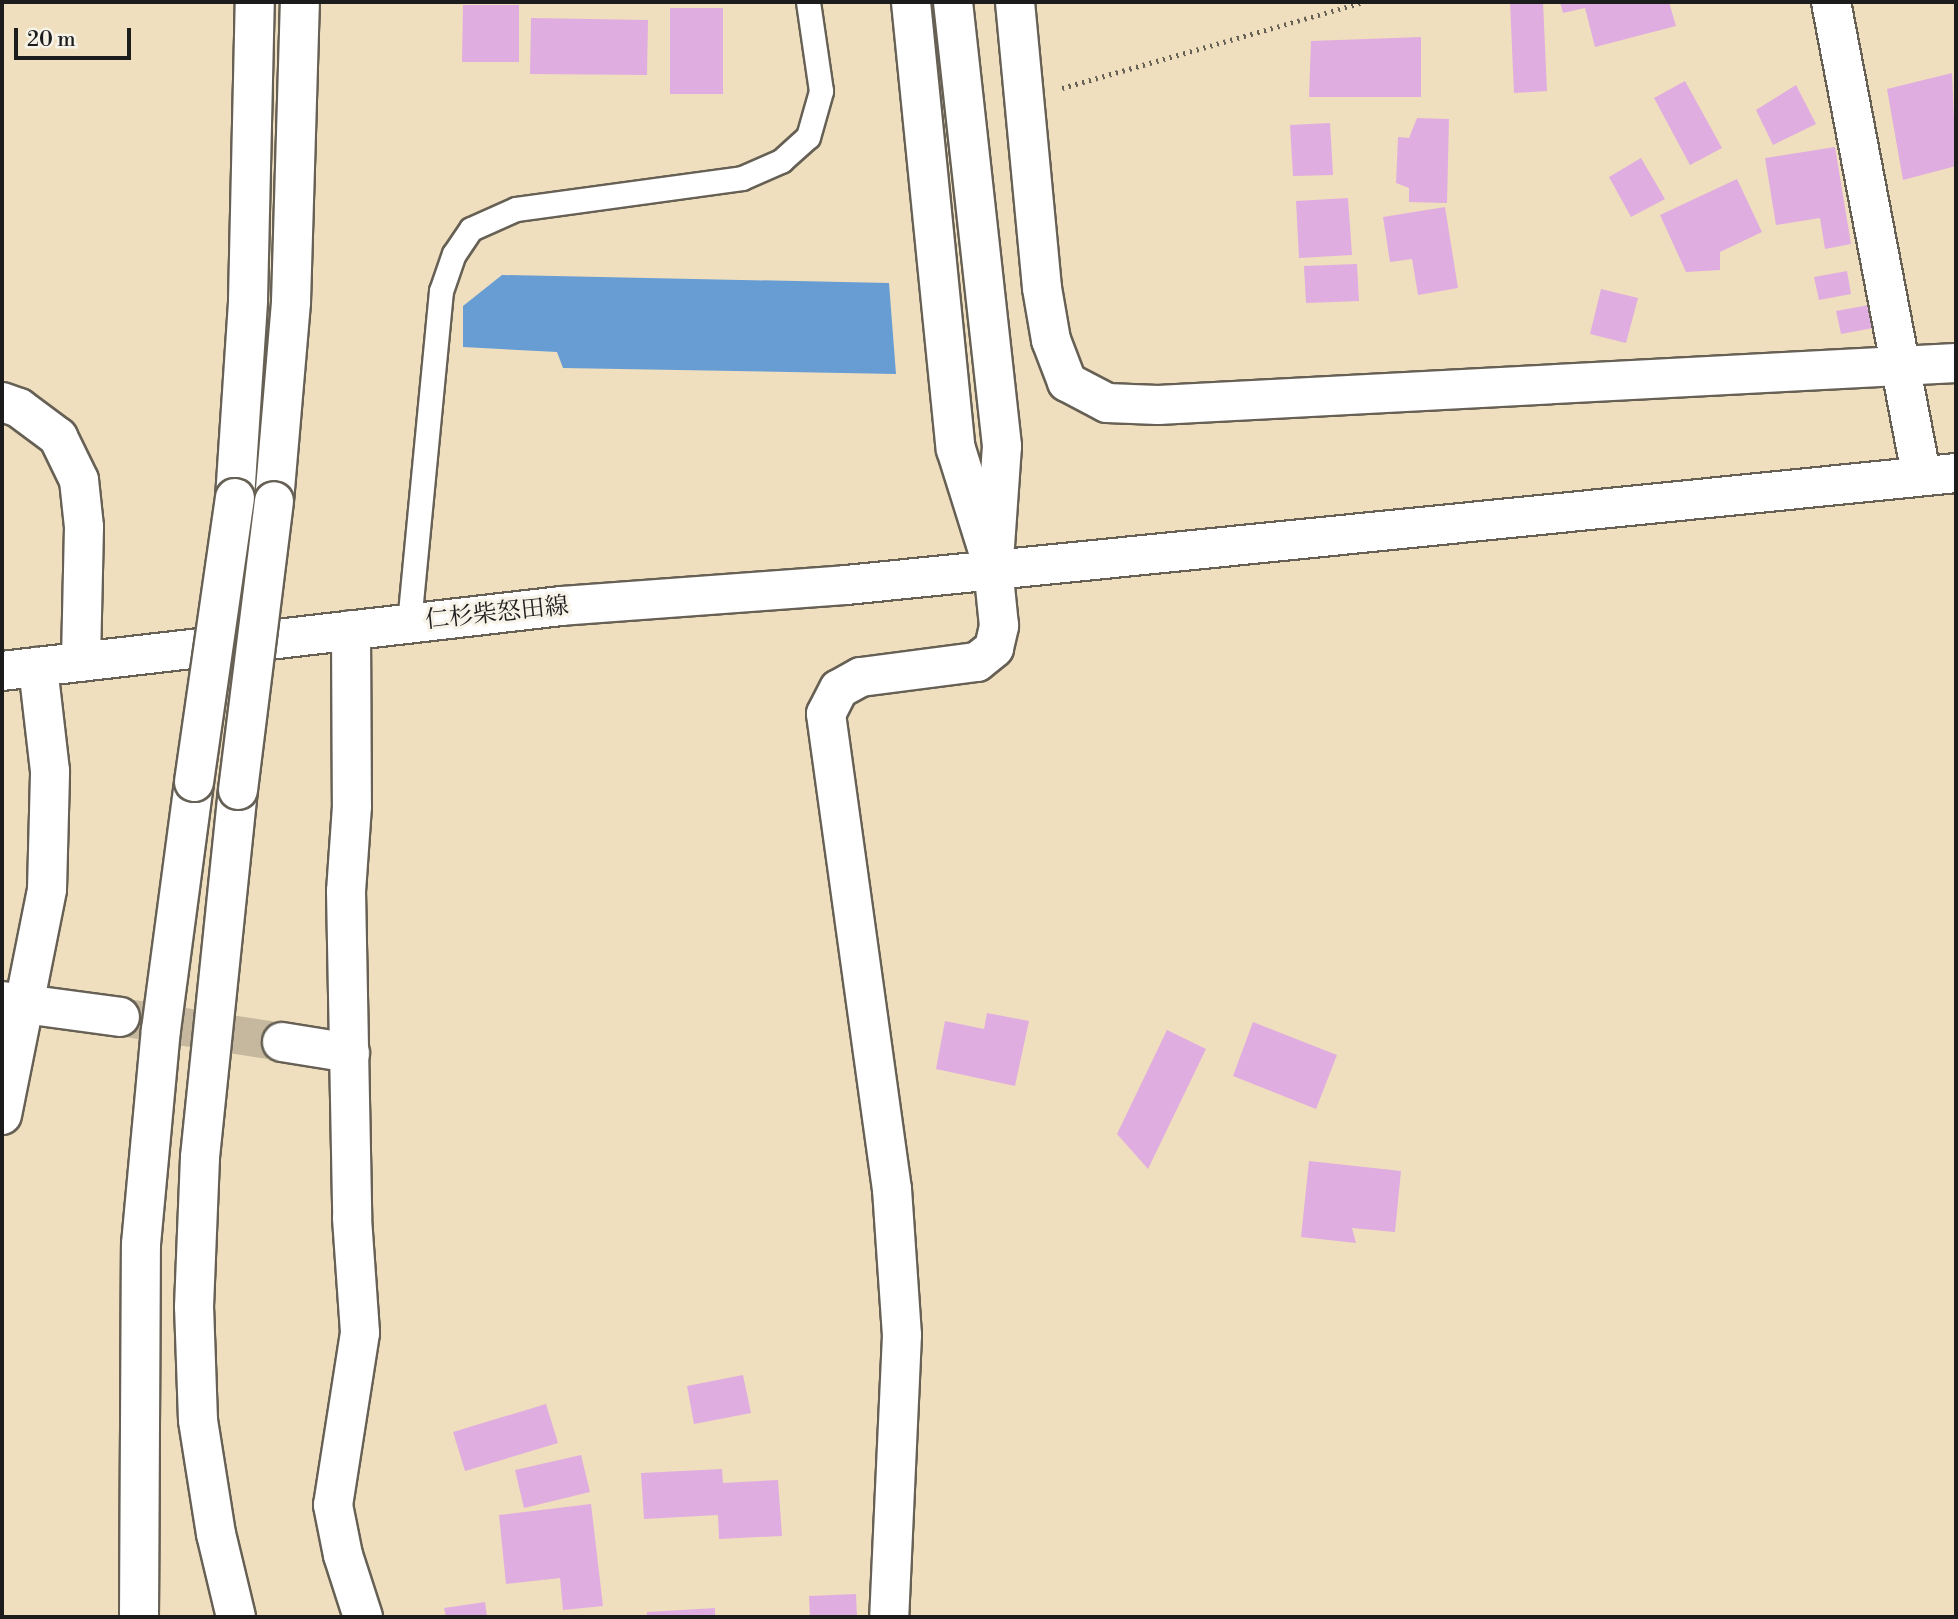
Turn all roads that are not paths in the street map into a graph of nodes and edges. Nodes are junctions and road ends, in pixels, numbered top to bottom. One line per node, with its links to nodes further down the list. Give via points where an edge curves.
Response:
1 (255, 2): 22 (main road, bridge, via 248,300 235,498 161,1030 141,1244)
2 (300, 2): 23 (main road, bridge, via 291,302 274,501 200,1157 194,1307 198,1419 216,1534)
3 (808, 2): 13 (lane, via 821,91 808,137 781,161 742,178 516,209 471,229 454,254 441,291)
4 (911, 2): 12 (main road, via 956,449)
5 (953, 2): 12 (main road, via 1002,446)
6 (1016, 2): 9 (main road, via 1042,288 1051,340 1067,382 1107,404)
7 (1831, 2): 9 (main road)
8 (1956, 363): 9 (main road)
9 (1903, 366): 11 (main road)
10 (2, 402): 15 (main road, via 19,408 58,437 79,480 84,527)
11 (1938, 475): 12 (main road, 仁杉柴怒田線)
12 (993, 568): 13 (main road, 仁杉柴怒田線); 25 (main road, via 999,626 994,648 977,662 861,677 839,689 826,714 895,1229 902,1335)
13 (409, 623): 14 (main road, 仁杉柴怒田線)
14 (351, 630): 15 (main road, 仁杉柴怒田線); 20 (main road, via 352,806 346,891)
15 (81, 662): 16 (main road, 仁杉柴怒田線)
16 (20, 669): 17 (main road, via 50,771 50,847 41,934)
17 (14, 1003): 18 (main road); 21 (main road)
18 (120, 1017)
19 (282, 1042): 20 (main road)
20 (350, 1053): 24 (main road, via 352,1218 360,1333 333,1506)
21 (2, 1115)
22 (139, 1617)
23 (236, 1617)
24 (363, 1617)
25 (888, 1617)

